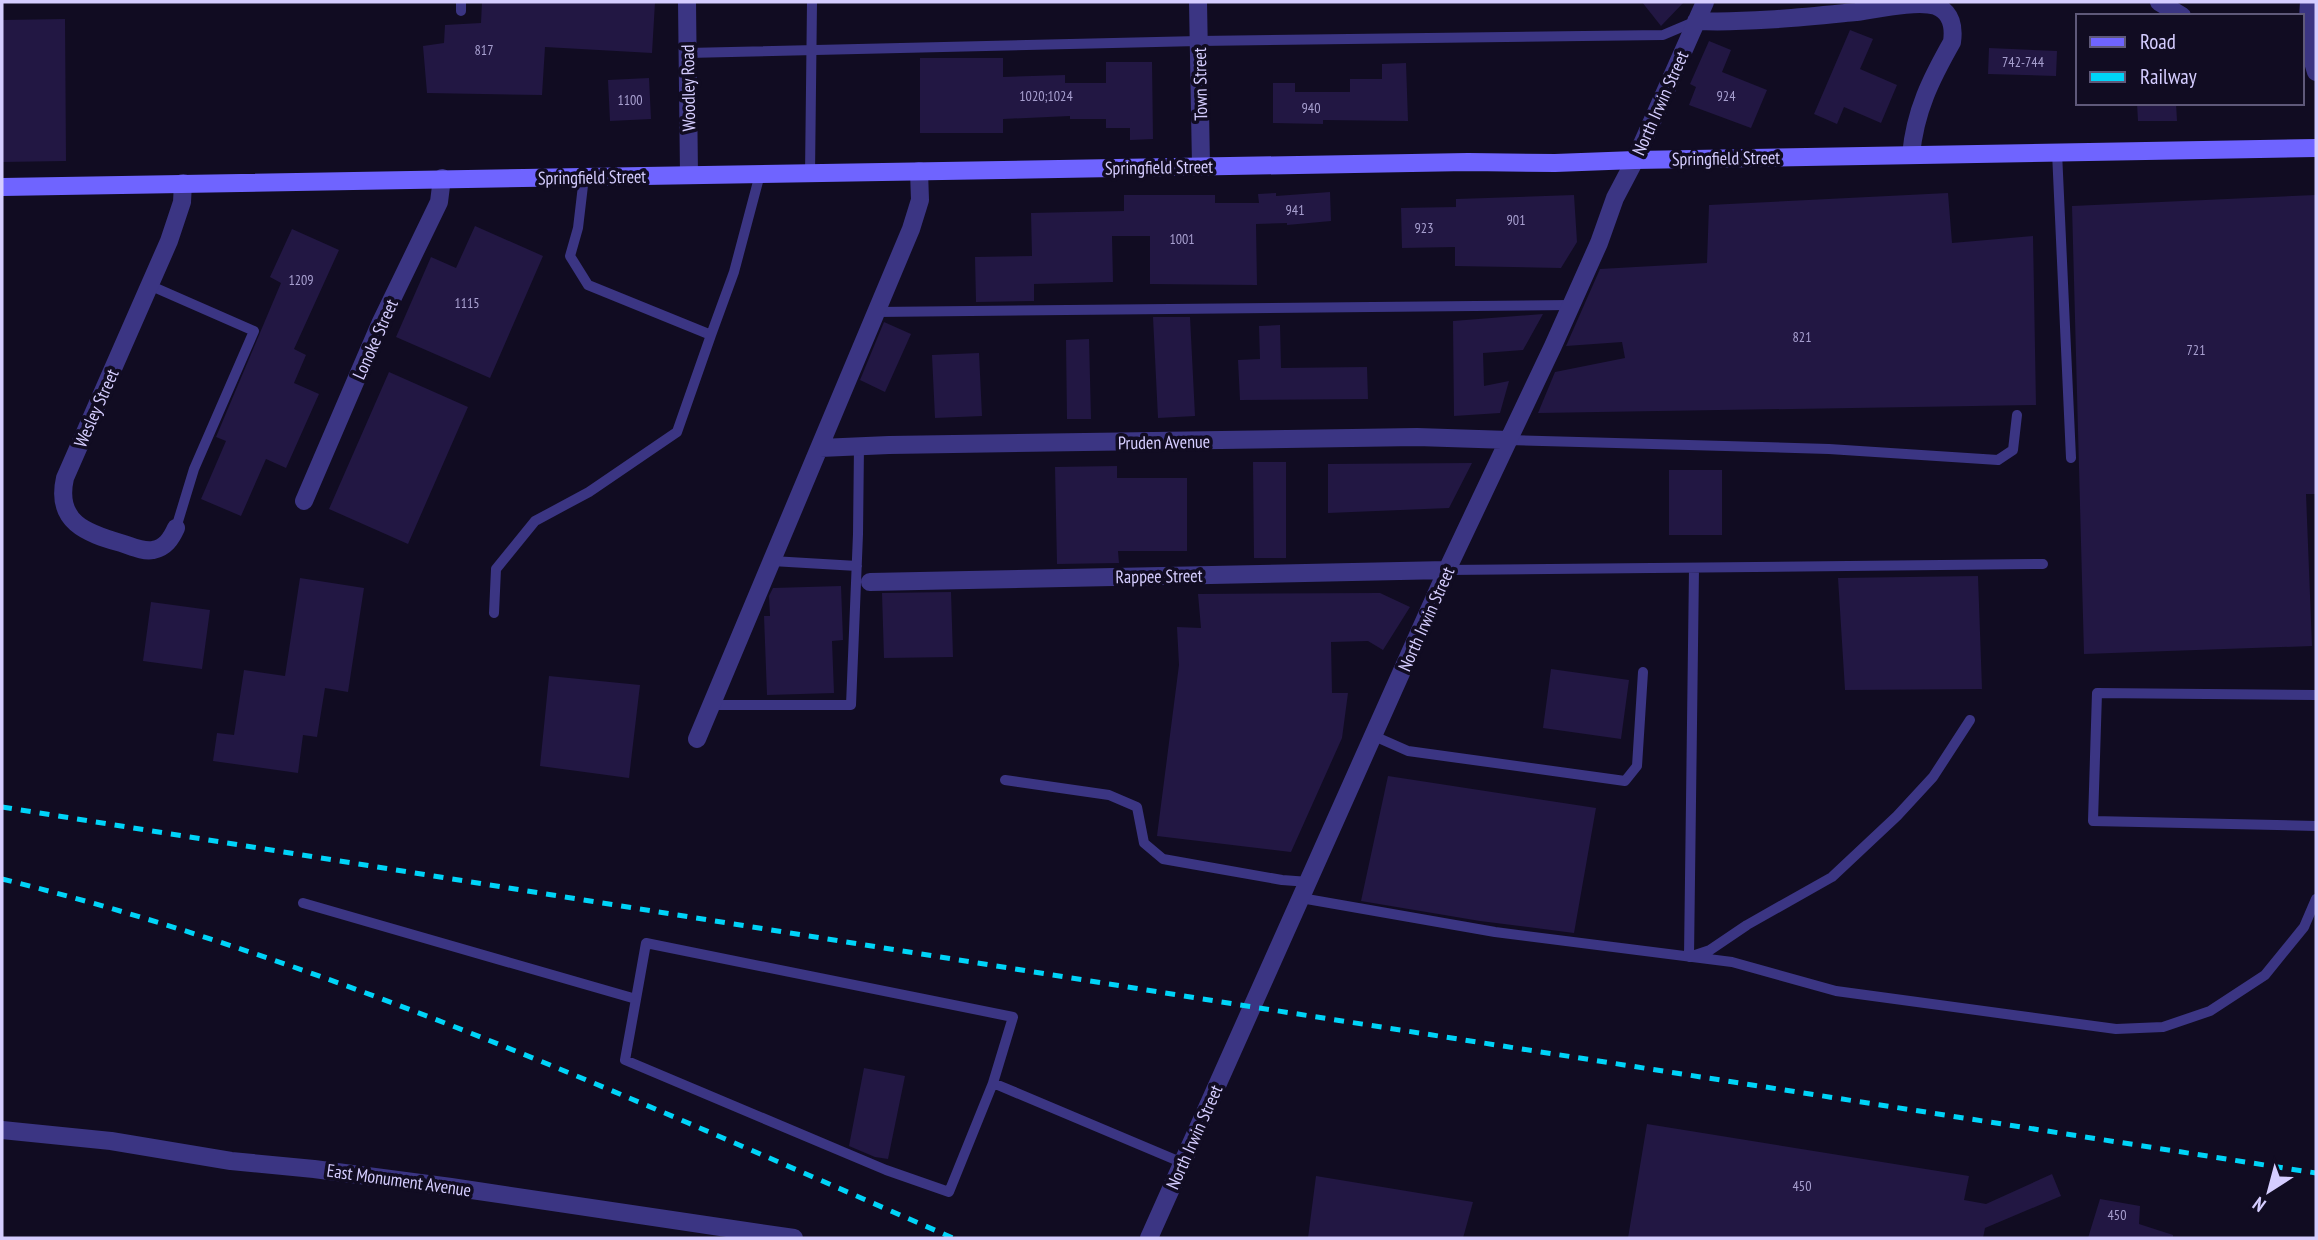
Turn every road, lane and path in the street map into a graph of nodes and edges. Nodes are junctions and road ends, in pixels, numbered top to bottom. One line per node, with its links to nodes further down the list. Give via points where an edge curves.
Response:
1 (687, 2): 11 (street, Woodley Road)
2 (812, 2): 10 (lane)
3 (1198, 2): 9 (street, Town Street)
4 (1705, 2): 8 (street, North Irwin Street)
5 (2159, 2): 7 (street)
6 (2309, 2): 12 (street)
7 (2179, 14)
8 (1696, 22): 9 (lane, via 1663,35); 16 (street, via 1917,5 1945,11 1954,31 1952,42 1921,103 1913,128); 17 (street, North Irwin Street)
9 (1199, 41): 10 (lane); 18 (street, Town Street)
10 (813, 50): 11 (lane); 21 (lane)
11 (687, 53): 22 (street, Woodley Road)
12 (2307, 55): 13 (street)
13 (2316, 72)
14 (2316, 148): 15 (main road, Springfield Street)
15 (2057, 152): 16 (main road, Springfield Street); 35 (lane)
16 (1912, 155): 17 (main road, Springfield Street)
17 (1635, 160): 18 (main road, Springfield Street); 28 (street, North Irwin Street)
18 (1201, 166): 19 (main road, Springfield Street)
19 (919, 171): 21 (main road, Springfield Street); 29 (street, via 920,200)
20 (760, 174): 21 (main road, Springfield Street); 22 (main road, Springfield Street); 30 (lane, via 734,272)
21 (810, 174)
22 (689, 175): 23 (main road, Springfield Street)
23 (584, 177): 24 (main road, Springfield Street); 30 (lane, via 570,256 588,285)
24 (442, 178): 25 (main road, Springfield Street); 36 (street, Lonoke Street, via 439,202)
25 (183, 183): 26 (main road, Springfield Street); 27 (street, Wesley Street, via 182,202)
26 (2, 187)
27 (149, 285): 37 (lane, via 254,331 194,468); 37 (street, Wesley Street, via 62,491 72,519 91,535 149,551 165,545)
28 (1571, 305): 29 (lane); 32 (street, North Irwin Street)
29 (876, 312): 34 (street)
30 (711, 335): 44 (lane, via 677,432 589,492 535,521 496,569)
31 (2017, 415): 32 (lane, via 2013,450 1998,460 1829,449)
32 (1509, 440): 33 (street, Pruden Avenue, via 1417,437); 42 (street, North Irwin Street)
33 (859, 446): 34 (street, Pruden Avenue); 40 (lane)
34 (820, 448): 38 (street)
35 (2071, 458)
36 (304, 500)
37 (176, 528)
38 (772, 561): 40 (lane); 47 (street)
39 (2043, 564): 41 (lane)
40 (857, 566): 47 (lane, via 851,705)
41 (1694, 568): 42 (lane); 56 (lane)
42 (1447, 570): 43 (street, Rappee Street); 49 (street, North Irwin Street)
43 (870, 582)
44 (495, 613)
45 (1643, 672): 49 (lane, via 1637,766 1625,780 1408,751)
46 (2316, 695): 52 (lane, via 2097,693 2093,821)
47 (712, 705): 50 (street)
48 (1970, 720): 56 (lane, via 1933,777 1832,877 1710,950)
49 (1374, 736): 53 (street, North Irwin Street)
50 (697, 739)
51 (1005, 780): 53 (lane, via 1109,795 1137,807 1144,843 1163,859 1282,880)
52 (2316, 827)
53 (1305, 890): 56 (lane, via 1495,932); 60 (street, North Irwin Street)
54 (2316, 899): 56 (lane, via 2304,927 2265,975 2210,1012 2163,1027 2116,1029 1836,991 1732,962)
55 (303, 904): 57 (lane)
56 (1689, 957)
57 (636, 999): 58 (lane, via 646,943 1013,1017); 58 (lane, via 625,1060 949,1192)
58 (993, 1083): 60 (lane)
59 (2, 1130): 61 (street, East Monument Avenue, via 451,1187)
60 (1183, 1163): 62 (street, North Irwin Street)
61 (794, 1238)
62 (1149, 1238)

